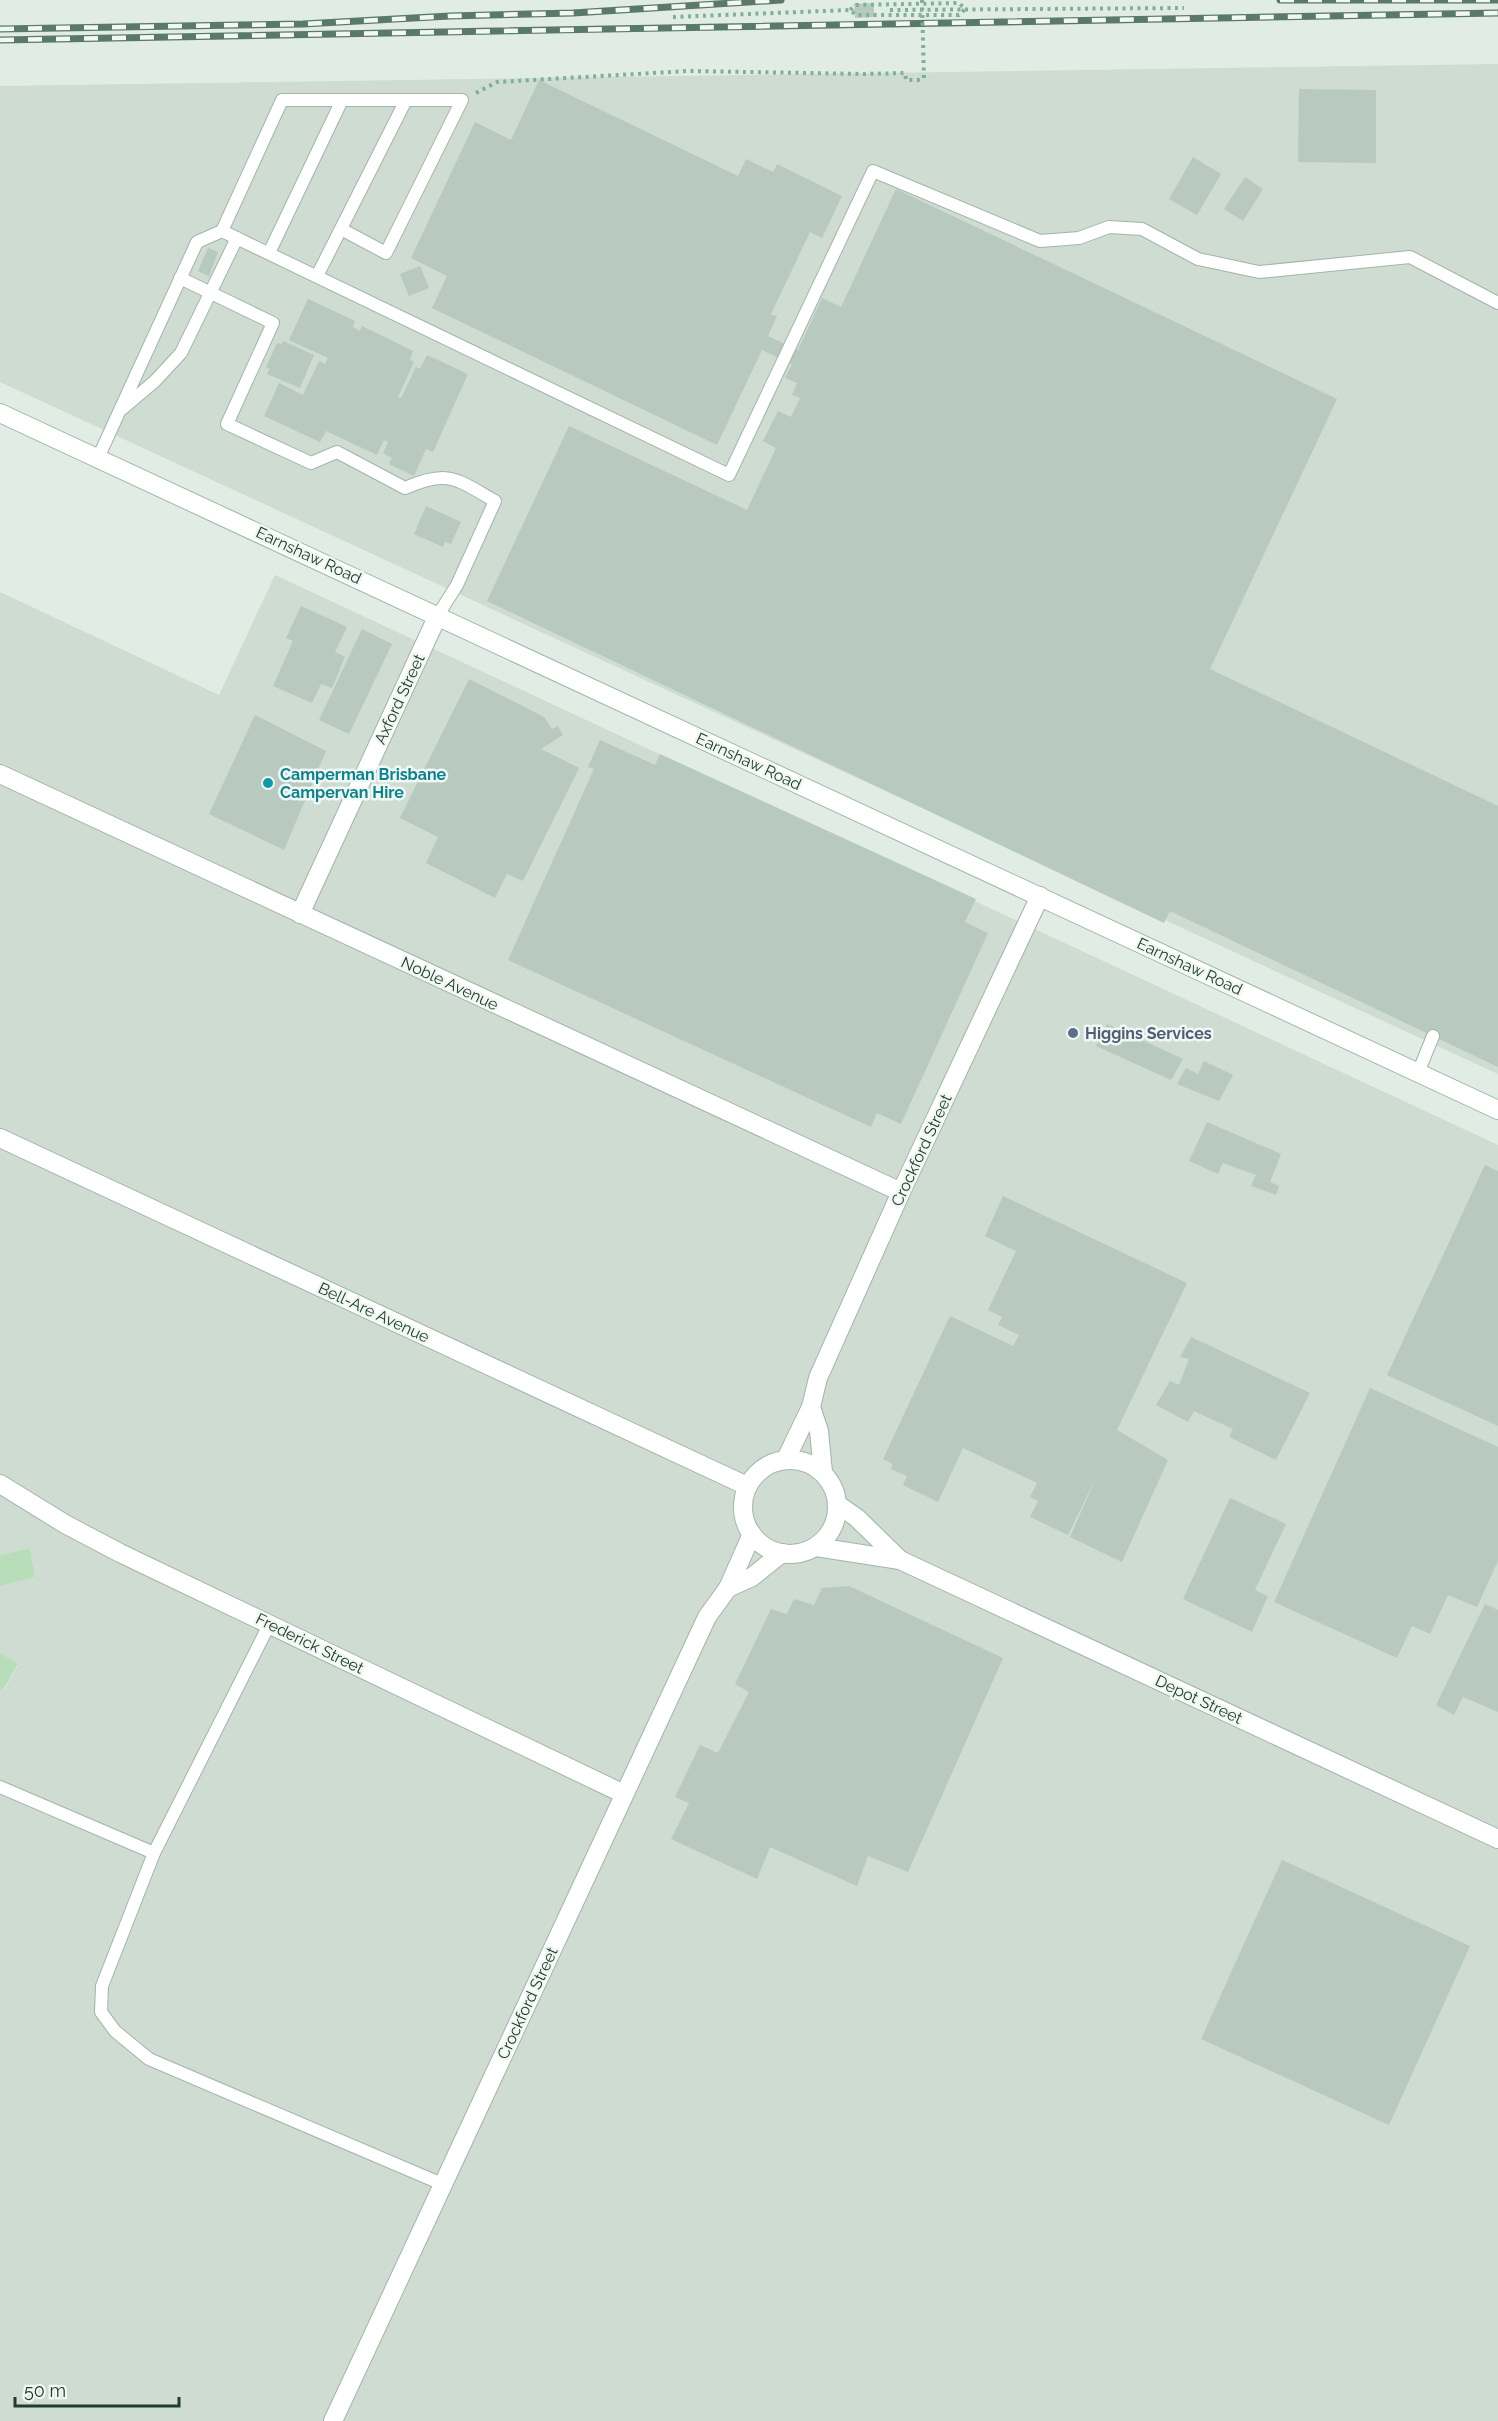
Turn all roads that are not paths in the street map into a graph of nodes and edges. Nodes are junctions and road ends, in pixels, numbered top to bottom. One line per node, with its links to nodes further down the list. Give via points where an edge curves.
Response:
1 (342, 100): 2 (lane); 4 (lane, via 282,100); 6 (lane)
2 (406, 100): 3 (lane); 3 (lane, via 462,100 386,253)
3 (341, 229): 7 (lane)
4 (222, 231): 5 (lane); 8 (lane, via 197,242)
5 (237, 238): 6 (lane); 9 (lane)
6 (269, 253): 7 (lane)
7 (317, 276): 10 (lane, via 729,475 873,171 1040,241 1079,238 1109,227 1142,229 1198,259 1259,272 1410,257)
8 (180, 278): 9 (lane); 11 (lane)
9 (211, 292): 11 (lane, via 181,353); 14 (lane, via 273,323 228,424 311,463 337,452 405,488 429,478 456,478 495,501 457,585)
10 (1498, 303)
11 (118, 411): 13 (lane)
12 (0, 413): 13 (street, Earnshaw Road)
13 (98, 458): 14 (street, Earnshaw Road)
14 (438, 615): 16 (street, Earnshaw Road); 17 (street, Axford Street)
15 (0, 774): 17 (street, Noble Avenue)
16 (1040, 896): 19 (street, Earnshaw Road); 22 (street, Crockford Street)
17 (300, 914): 22 (street, Noble Avenue)
18 (1433, 1036): 19 (lane)
19 (1418, 1073): 20 (street, Earnshaw Road)
20 (1498, 1110)
21 (0, 1138): 27 (street, Bell-Are Avenue)
22 (901, 1192): 23 (street, Crockford Street, via 818,1378)
23 (811, 1407): 24 (street, Crockford Street); 25 (street, via 819,1431)
24 (786, 1459): 25 (street, via 800,1460); 27 (street, via 763,1467)
25 (823, 1472): 28 (street)
26 (0, 1484): 34 (street, Frederick Street, via 120,1553)
27 (747, 1486): 29 (street, via 743,1511)
28 (837, 1504): 30 (street, via 832,1528); 32 (street, Depot Street)
29 (752, 1534): 31 (street, via 760,1543); 33 (street, Crockford Street)
30 (816, 1547): 31 (street, via 805,1552); 32 (street, Depot Street)
31 (782, 1553): 33 (street, Crockford Street, via 753,1577)
32 (900, 1560): 37 (street, Depot Street)
33 (728, 1588): 36 (street, Crockford Street, via 707,1617)
34 (270, 1623): 36 (street, Frederick Street); 38 (lane)
35 (0, 1787): 38 (lane)
36 (624, 1794): 39 (street, Crockford Street)
37 (1498, 1839)
38 (154, 1853): 39 (lane, via 102,1986 100,2012 115,2031 149,2059)
39 (442, 2184): 40 (street, Crockford Street)
40 (333, 2421)

